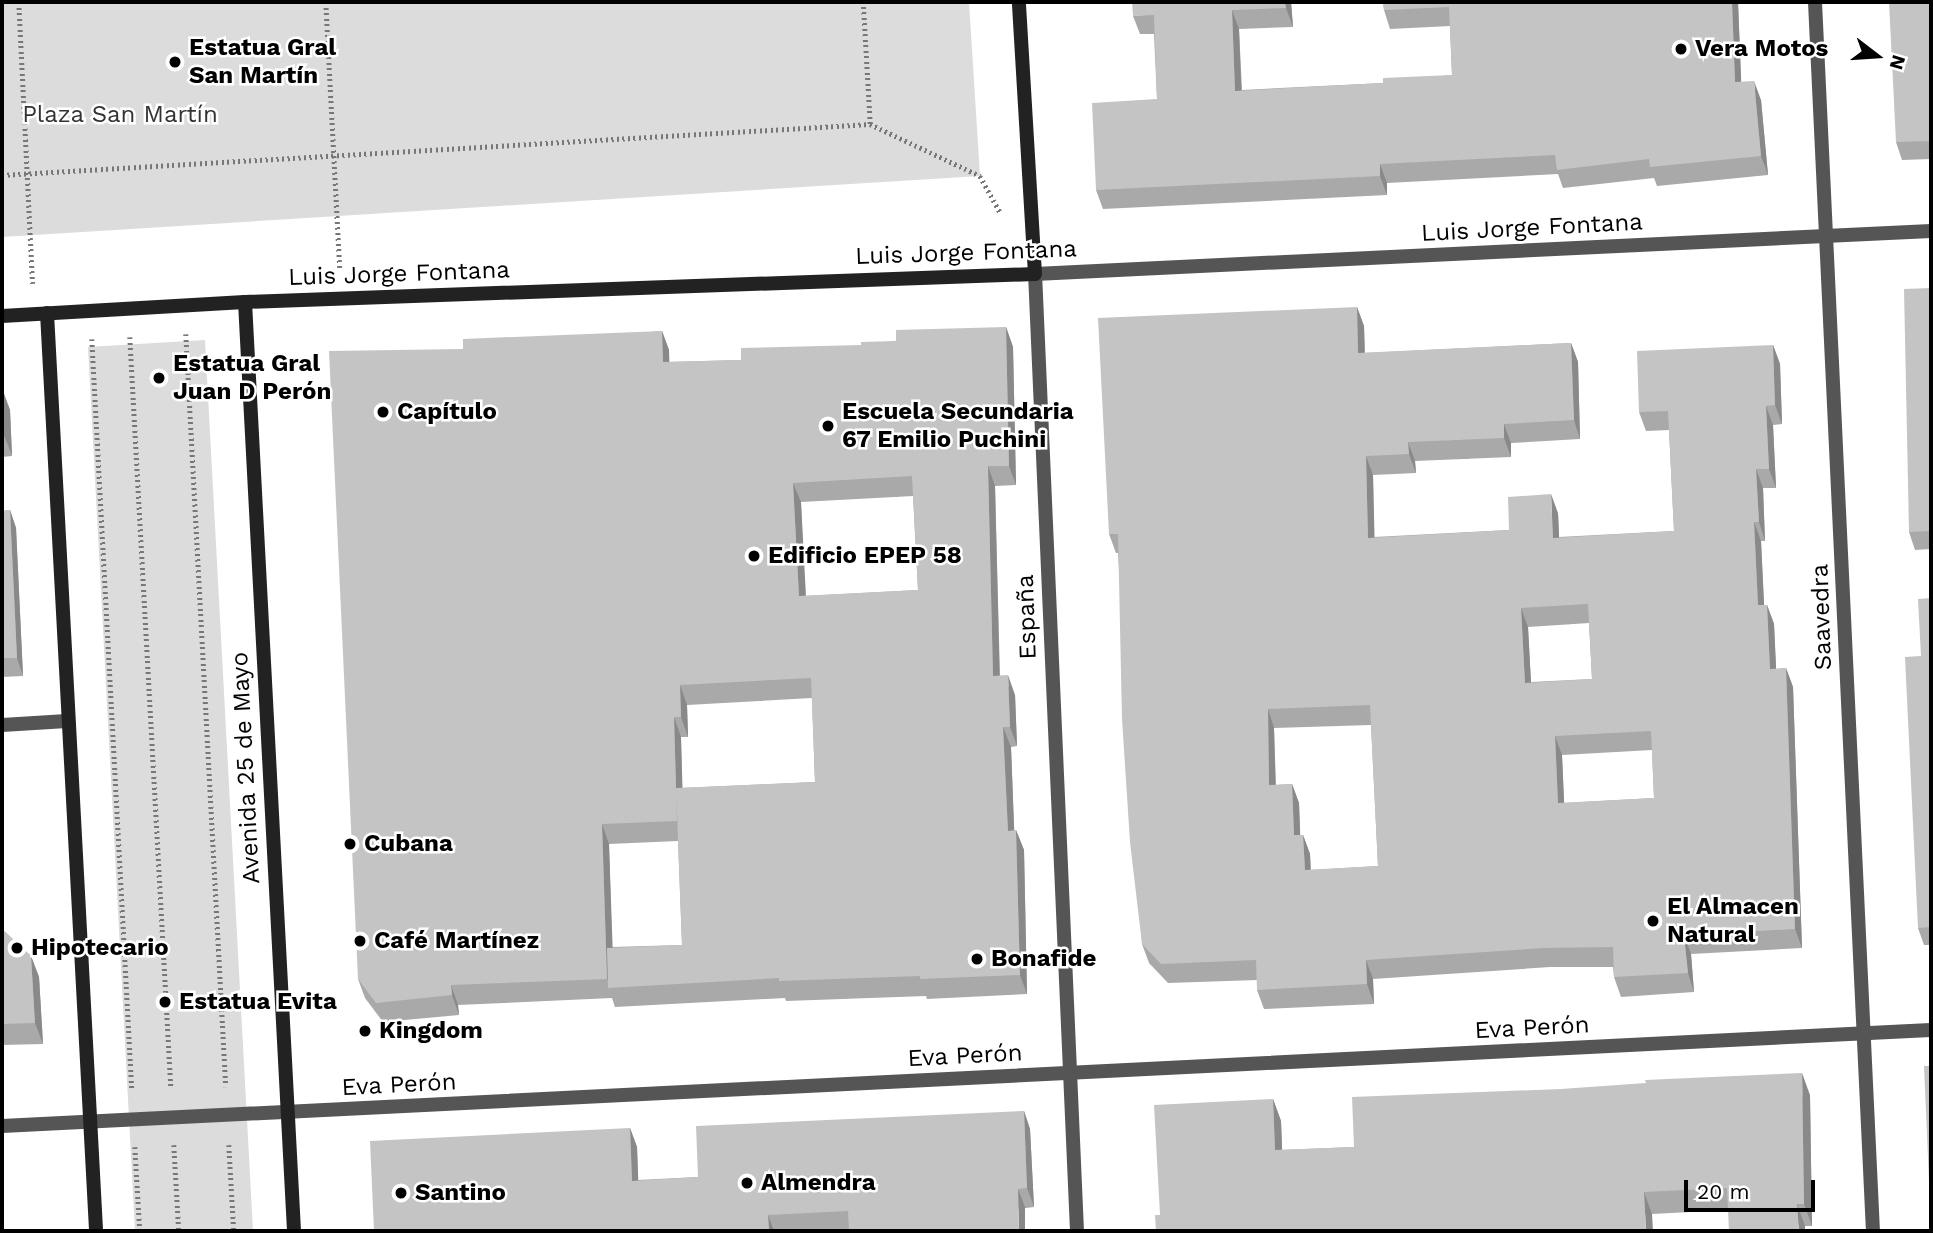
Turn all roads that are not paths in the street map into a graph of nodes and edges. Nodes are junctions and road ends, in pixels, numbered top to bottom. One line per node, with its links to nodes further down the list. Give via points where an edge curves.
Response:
1 (1019, 2): 5 (main road, España)
2 (1815, 2): 4 (street, Saavedra)
3 (1931, 231): 4 (street, Luis Jorge Fontana)
4 (1828, 237): 5 (street, Luis Jorge Fontana); 12 (street, Saavedra)
5 (1035, 274): 6 (main road, Luis Jorge Fontana); 13 (street, España)
6 (245, 302): 7 (main road, Luis Jorge Fontana); 14 (main road, Avenida 25 de Mayo)
7 (41, 313): 8 (main road, Luis Jorge Fontana); 9 (main road)
8 (2, 316)
9 (67, 721): 10 (street); 15 (main road)
10 (2, 725)
11 (1931, 1030): 12 (street, Eva Perón)
12 (1862, 1034): 13 (street, Eva Perón); 20 (street, Saavedra)
13 (1068, 1074): 14 (street, Eva Perón); 19 (street, España)
14 (287, 1114): 15 (street, Eva Perón); 18 (main road, Avenida 25 de Mayo)
15 (90, 1121): 16 (street, Eva Perón); 17 (main road)
16 (2, 1126)
17 (96, 1231)
18 (293, 1231)
19 (1077, 1231)
20 (1873, 1231)

